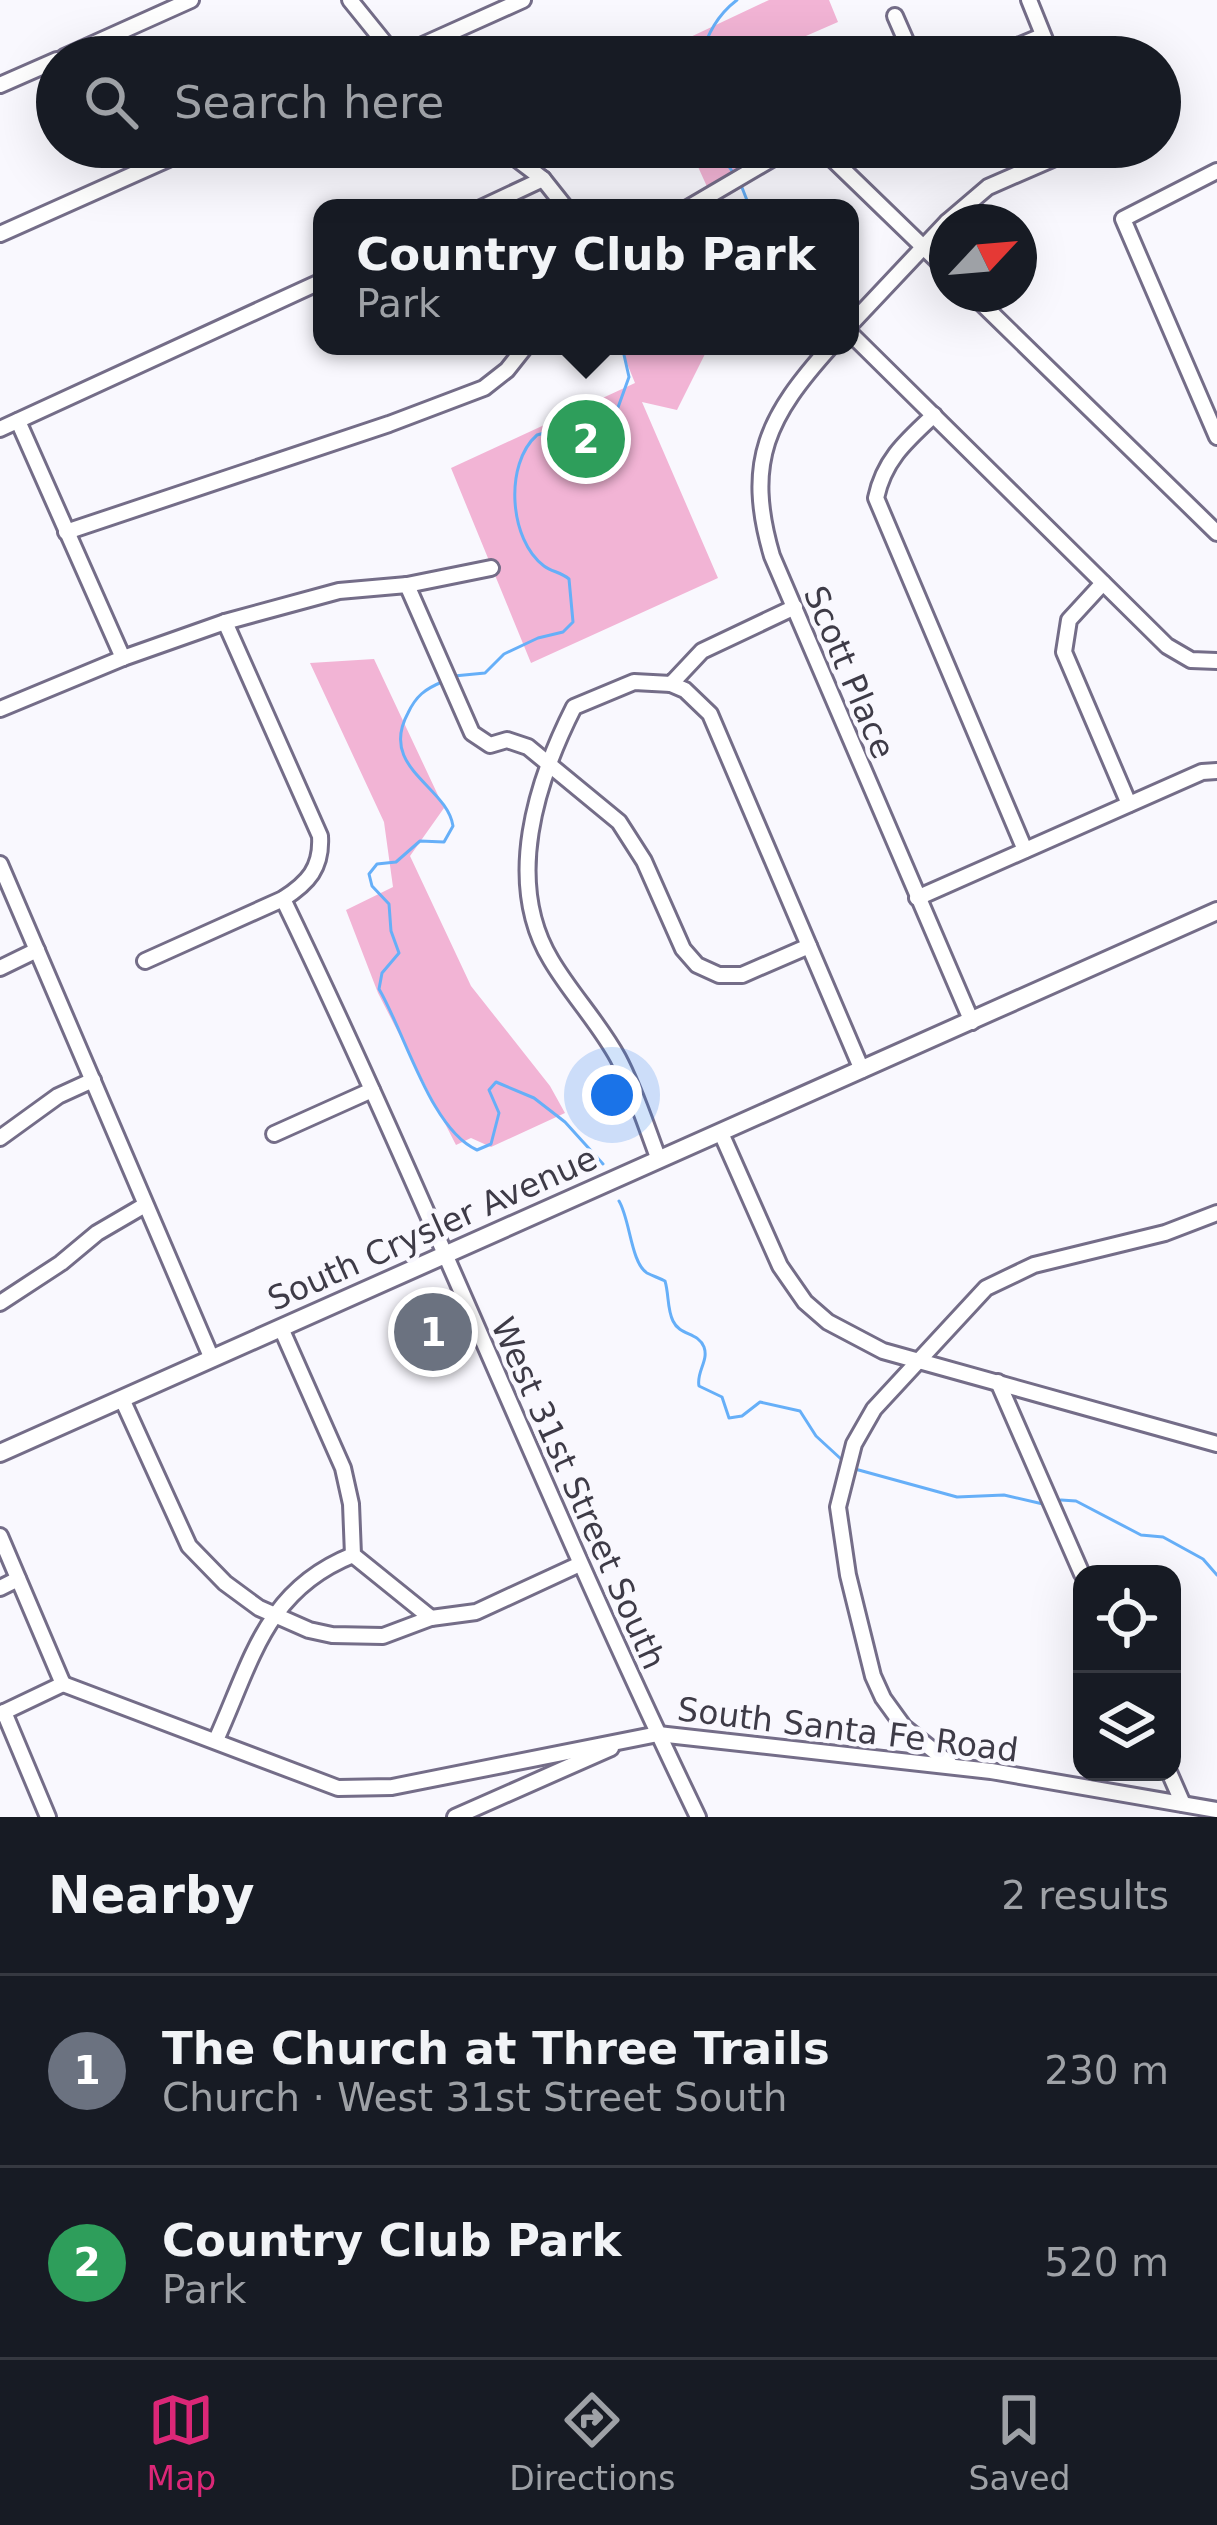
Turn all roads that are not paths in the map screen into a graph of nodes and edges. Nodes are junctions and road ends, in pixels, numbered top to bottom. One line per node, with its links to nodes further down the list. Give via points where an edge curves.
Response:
1 (191, 0): 6 (street)
2 (350, 0): 7 (street)
3 (524, 0): 8 (street)
4 (1029, 0): 10 (street)
5 (895, 16): 9 (street)
6 (110, 36)
7 (379, 36)
8 (443, 36)
9 (904, 36)
10 (1042, 36)
11 (36, 69): 12 (street)
12 (0, 86)
13 (148, 168): 24 (street)
14 (529, 168): 19 (street)
15 (756, 168): 22 (street)
16 (842, 168): 26 (street)
17 (1035, 168): 23 (street)
18 (1217, 171): 37 (street, via 1124,216)
19 (543, 179): 20 (street); 21 (street)
20 (500, 199)
21 (559, 199)
22 (703, 199)
23 (968, 204)
24 (0, 234)
25 (929, 239): 26 (street)
26 (922, 245): 27 (street); 30 (street)
27 (929, 252)
28 (313, 285): 35 (street)
29 (991, 312): 39 (street)
30 (859, 318)
31 (859, 338): 34 (street)
32 (519, 355): 38 (street, via 484,388)
33 (823, 355): 43 (street, Scott Place, via 788,393 763,457 763,526)
34 (934, 416): 42 (street); 52 (street, via 893,453 876,498)
35 (18, 422): 36 (street); 38 (street)
36 (0, 429)
37 (1217, 437)
38 (66, 532): 45 (street)
39 (1217, 532)
40 (491, 568): 41 (street)
41 (407, 584): 44 (street, via 339,591); 49 (street, via 472,733 490,745 528,747)
42 (1103, 584): 46 (street, via 1180,656); 51 (street, via 1070,620 1064,652)
43 (795, 607): 47 (street, via 702,651); 54 (street, Scott Place)
44 (225, 622): 45 (street); 55 (street, via 320,836 314,873)
45 (123, 658): 48 (street)
46 (1217, 661)
47 (671, 684): 49 (street, via 634,682 574,706); 57 (street, via 710,714)
48 (0, 710)
49 (551, 763): 57 (street, via 626,831 683,949 698,964 742,975); 68 (street, via 529,838 532,917 553,964 618,1059)
50 (1217, 771): 51 (street)
51 (1129, 804): 52 (street)
52 (1025, 850): 54 (street)
53 (0, 864): 58 (street)
54 (916, 898): 61 (street, Scott Place)
55 (283, 899): 59 (street); 64 (street, West 31st Street South)
56 (1217, 911): 61 (main road, South Crysler Avenue)
57 (809, 946): 62 (street)
58 (37, 950): 60 (street); 63 (street)
59 (145, 961)
60 (0, 968)
61 (972, 1022): 62 (main road, South Crysler Avenue)
62 (862, 1070): 65 (main road, South Crysler Avenue)
63 (93, 1080): 67 (street); 69 (street)
64 (372, 1090): 66 (street); 71 (street, West 31st Street South)
65 (721, 1132): 68 (main road, South Crysler Avenue); 75 (street, via 805,1302 855,1339)
66 (274, 1134)
67 (0, 1138)
68 (659, 1160): 71 (main road, South Crysler Avenue)
69 (145, 1205): 72 (street); 74 (street)
70 (1217, 1213): 75 (street, via 1003,1277)
71 (443, 1256): 73 (main road, South Crysler Avenue); 82 (street, West 31st Street South)
72 (0, 1303)
73 (281, 1328): 74 (main road, South Crysler Avenue); 81 (street, via 343,1468)
74 (212, 1358): 77 (main road, South Crysler Avenue)
75 (917, 1358): 76 (street); 93 (street, via 854,1444 838,1507 878,1687 904,1727)
76 (998, 1382): 78 (street); 83 (street)
77 (122, 1399): 79 (main road, South Crysler Avenue); 86 (street, via 189,1546 225,1583)
78 (1217, 1444)
79 (0, 1454)
80 (0, 1536): 84 (street)
81 (353, 1555): 86 (street, via 311,1576); 87 (street)
82 (580, 1564): 87 (street, via 476,1612); 90 (street, West 31st Street South)
83 (1078, 1565)
84 (18, 1579): 85 (street); 88 (street)
85 (0, 1588)
86 (274, 1612): 87 (street, via 345,1636 383,1636); 91 (street)
87 (431, 1618)
88 (63, 1684): 89 (street); 91 (street, South Santa Fe Road)
89 (2, 1713): 98 (street)
90 (658, 1734): 92 (street, South Santa Fe Road); 93 (street, South Santa Fe Road); 100 (street, West 31st Street South)
91 (216, 1741): 92 (street, South Santa Fe Road, via 320,1784 357,1790)
92 (621, 1743): 97 (street)
93 (954, 1767): 95 (street, South Santa Fe Road)
94 (1173, 1781): 95 (street)
95 (1183, 1804): 96 (street, South Santa Fe Road)
96 (1217, 1810)
97 (474, 1813): 99 (street)
98 (48, 1817)
99 (455, 1817)
100 (698, 1817)

